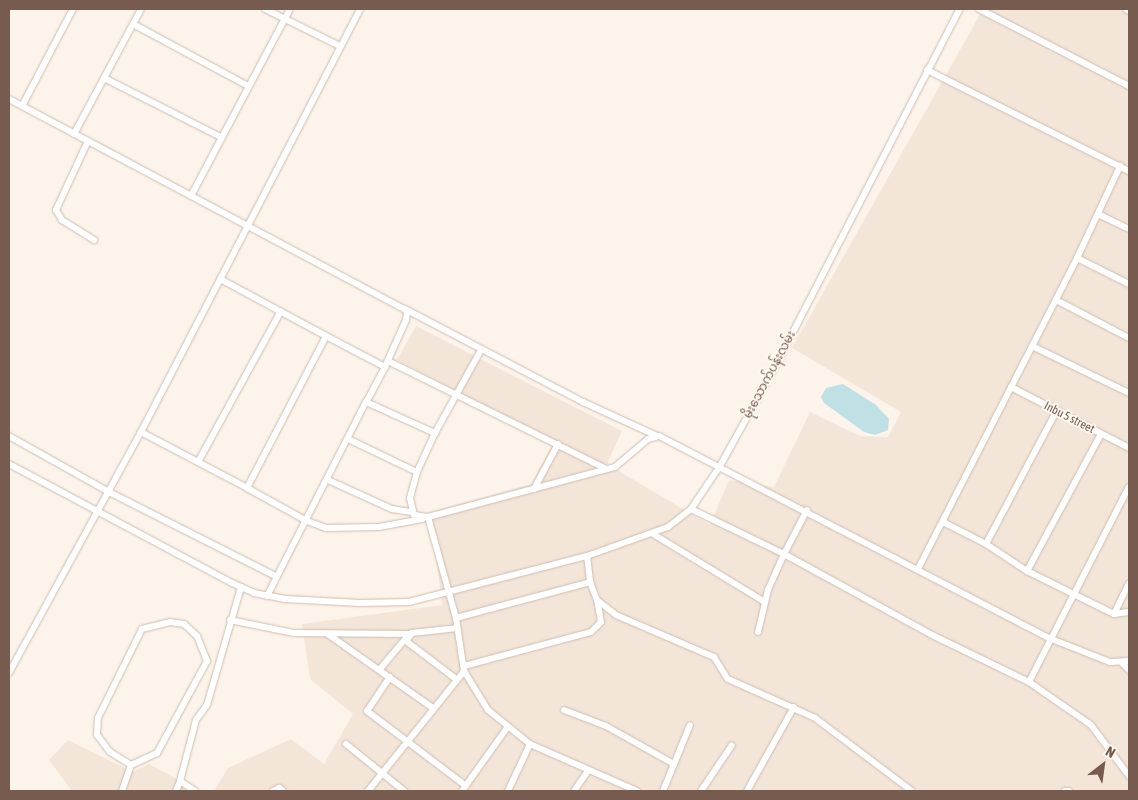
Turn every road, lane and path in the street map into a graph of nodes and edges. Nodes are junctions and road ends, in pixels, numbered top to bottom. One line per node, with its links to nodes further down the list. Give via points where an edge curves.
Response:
1 (73, 9): 18 (street)
2 (141, 9): 11 (street)
3 (265, 9): 10 (street)
4 (290, 9): 10 (street)
5 (360, 9): 12 (street)
6 (960, 9): 13 (street, မိုးသောက်ပန်းလမ်း)
7 (980, 9): 16 (street)
8 (1126, 9): 9 (street)
9 (1129, 11)
10 (284, 19): 12 (street); 15 (street)
11 (133, 24): 14 (street); 15 (street)
12 (340, 46): 26 (street)
13 (927, 70): 22 (street); 55 (street, မိုးသောက်ပန်းလမ်း, via 776,365)
14 (104, 78): 19 (street); 20 (street)
15 (248, 86): 20 (street)
16 (1129, 86)
17 (9, 99): 18 (street)
18 (22, 106): 19 (street)
19 (74, 134): 21 (street)
20 (221, 137): 24 (street)
21 (88, 141): 24 (street); 28 (street, via 56,210 62,220)
22 (1120, 166): 23 (street); 25 (street)
23 (1129, 171)
24 (192, 194): 26 (street)
25 (1098, 214): 27 (street); 29 (street)
26 (247, 224): 30 (street); 33 (street)
27 (1129, 229)
28 (94, 240)
29 (1078, 258): 31 (street); 32 (street)
30 (220, 278): 34 (street); 45 (street)
31 (1129, 284)
32 (1056, 300): 36 (street); 37 (street)
33 (404, 309): 38 (street); 39 (street, via 406,320)
34 (281, 311): 35 (street); 53 (street)
35 (326, 336): 39 (street); 60 (street)
36 (1129, 338)
37 (1032, 346): 40 (street); 41 (street)
38 (481, 350): 42 (street); 49 (street)
39 (386, 364): 42 (street); 43 (street)
40 (1010, 386): 44 (street, Inbu 5 street); 69 (street)
41 (1129, 393)
42 (456, 394): 46 (street); 51 (street)
43 (366, 402): 46 (street); 50 (street)
44 (1056, 412): 47 (street, Inbu 5 street); 71 (street)
45 (141, 432): 53 (street); 62 (street)
46 (435, 432): 57 (street)
47 (1101, 434): 52 (street, Inbu 5 street); 75 (street)
48 (9, 436): 62 (street)
49 (659, 436): 55 (street); 56 (street, via 648,439 624,461)
50 (348, 439): 57 (street); 58 (street)
51 (558, 444): 56 (street); 61 (street)
52 (1129, 448)
53 (198, 462): 60 (street)
54 (9, 464): 65 (street, မိုးသောက်ပန်းလမ်း)
55 (720, 466): 63 (street, မိုးသောက်ပန်းလမ်း); 64 (street)
56 (607, 469): 61 (street)
57 (417, 472): 66 (street, via 410,498)
58 (328, 480): 66 (street, via 392,509); 68 (street)
59 (1129, 487): 81 (street)
60 (247, 488): 68 (street)
61 (534, 489): 67 (street)
62 (109, 492): 65 (street); 76 (street)
63 (691, 509): 70 (street, မိုးသောက်ပန်းလမ်း); 72 (street)
64 (807, 510): 72 (street); 74 (street)
65 (97, 511): 79 (street, မိုးသောက်ပန်းလမ်း); 98 (street)
66 (412, 512): 67 (street, via 417,517)
67 (428, 517): 68 (street, via 352,530 326,528); 80 (street)
68 (307, 521): 76 (street)
69 (943, 522): 71 (street); 74 (street)
70 (653, 534): 73 (street, မိုးသောက်ပန်းလမ်း); 84 (street)
71 (986, 544): 75 (street)
72 (784, 554): 84 (street); 101 (street, via 930,634)
73 (587, 556): 77 (street); 80 (street, မိုးသောက်ပန်းလမ်း)
74 (918, 569): 93 (street)
75 (1027, 571): 81 (street)
76 (277, 577): 82 (street)
77 (590, 582): 83 (street); 87 (street)
78 (1129, 583): 86 (street)
79 (241, 587): 82 (street, မိုးသောက်ပန်းလမ်း); 88 (street)
80 (449, 592): 82 (street, မိုးသောက်ပန်းလမ်း, via 385,604); 87 (street)
81 (1072, 594): 86 (street); 93 (street)
82 (267, 596)
83 (597, 600): 95 (street, via 601,622 592,632); 102 (street, via 616,615 714,657 728,679)
84 (765, 602): 90 (street)
85 (1129, 612): 86 (street)
86 (1114, 614)
87 (456, 618): 89 (street)
88 (230, 620): 91 (street, via 294,633); 116 (street, via 207,705 196,720)
89 (458, 628): 92 (street); 95 (street)
90 (758, 632)
91 (329, 635): 92 (street); 96 (street)
92 (408, 636): 96 (street); 100 (street, via 407,643)
93 (1049, 638): 94 (street, via 1094,657); 101 (street)
94 (1126, 662): 97 (street)
95 (464, 668): 100 (street); 106 (street, via 488,710)
96 (380, 669): 99 (street)
97 (1129, 670)
98 (9, 673)
99 (390, 677): 103 (street); 107 (street, via 367,711)
100 (456, 679): 103 (street)
101 (1028, 682): 115 (street, via 1091,725)
102 (794, 707): 130 (street); 131 (street, via 815,718)
103 (432, 708): 107 (street)
104 (564, 710): 111 (street, via 606,726)
105 (690, 725): 111 (street)
106 (507, 728): 109 (street); 117 (street)
107 (406, 742): 114 (street); 117 (street)
108 (346, 744): 114 (street)
109 (530, 744): 113 (street); 125 (street)
110 (732, 745): 129 (street)
111 (674, 764): 128 (street)
112 (131, 766): 112 (street, via 110,752 97,734 98,718 142,629 170,622 184,624 197,636 207,661 158,753); 118 (street)
113 (588, 771): 126 (street); 127 (street)
114 (382, 774): 123 (street); 124 (street)
115 (1129, 776)
116 (180, 781): 119 (street); 120 (street)
117 (464, 789)
118 (122, 791)
119 (176, 791)
120 (195, 791)
121 (273, 791): 122 (street, via 279,788)
122 (283, 791)
123 (368, 791)
124 (404, 791)
125 (508, 791)
126 (574, 791)
127 (637, 791)
128 (663, 791)
129 (701, 791)
130 (747, 791)
131 (912, 791)

